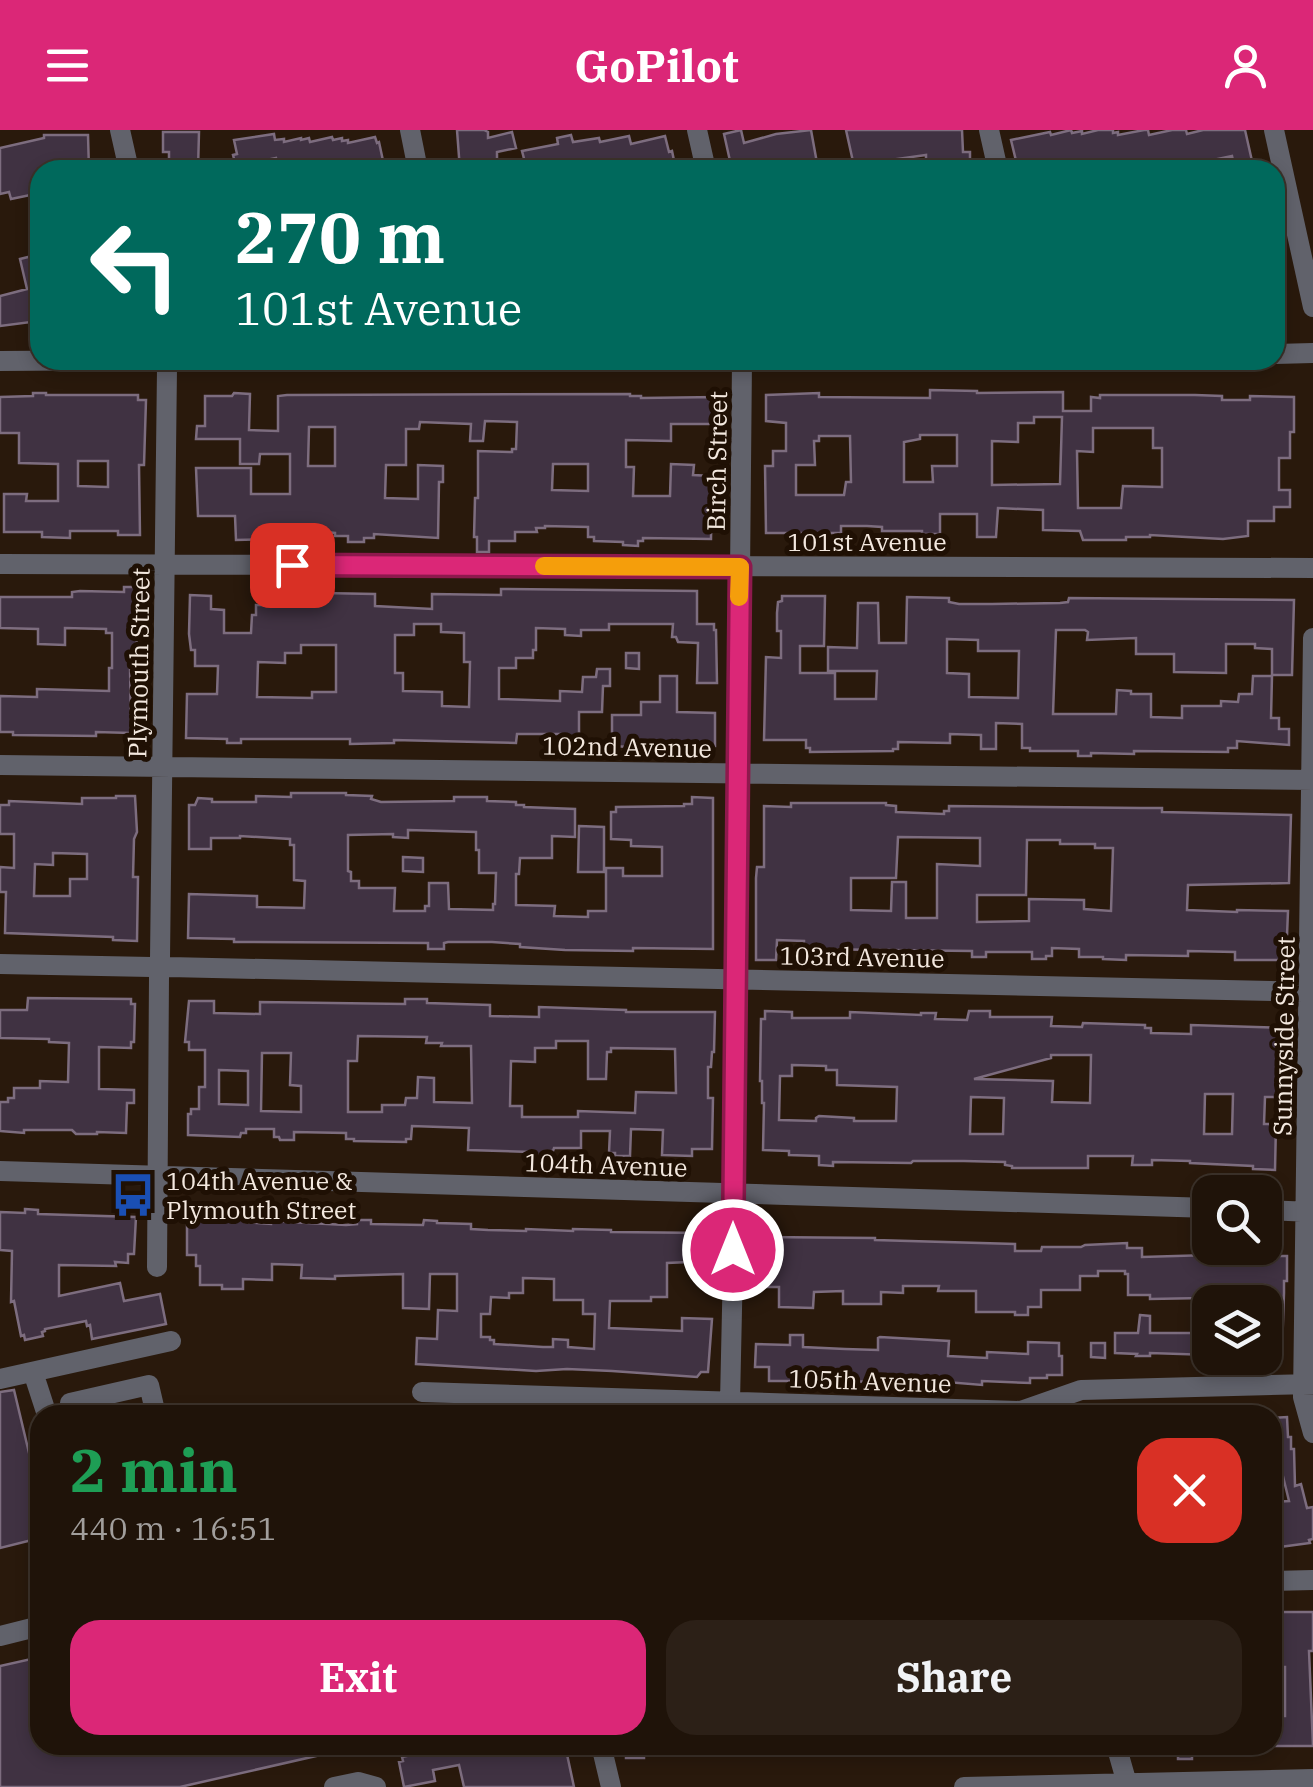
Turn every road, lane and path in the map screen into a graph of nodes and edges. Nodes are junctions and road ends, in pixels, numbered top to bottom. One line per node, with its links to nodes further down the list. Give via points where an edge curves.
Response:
1 (120, 130): 6 (street)
2 (410, 130): 7 (street)
3 (697, 130): 8 (street)
4 (990, 130): 9 (street)
5 (1274, 130): 10 (street)
6 (126, 160)
7 (416, 160)
8 (704, 160)
9 (996, 160)
10 (1281, 160)
11 (1285, 180): 12 (street)
12 (1313, 308)
13 (1313, 353): 14 (street)
14 (1285, 354)
15 (0, 361): 16 (street)
16 (30, 361)
17 (167, 370): 20 (street, Plymouth Street)
18 (742, 370): 21 (street, Birch Street)
19 (0, 564): 20 (street, 101st Avenue)
20 (165, 564): 21 (street, 101st Avenue); 25 (street, Plymouth Street)
21 (740, 567): 22 (street, 101st Avenue); 26 (street, Birch Street)
22 (1313, 568)
23 (1313, 638): 27 (street, Sunnyside Street)
24 (0, 765): 25 (street, 102nd Avenue)
25 (162, 766): 26 (street, 102nd Avenue); 29 (street, Plymouth Street)
26 (738, 774): 27 (street, 102nd Avenue); 30 (street, Birch Street)
27 (1312, 780): 31 (street, Sunnyside Street)
28 (0, 964): 29 (street, 103rd Avenue)
29 (160, 968): 30 (street, 103rd Avenue); 33 (street, Plymouth Street)
30 (735, 980): 31 (street, 103rd Avenue); 34 (street, Birch Street)
31 (1311, 992): 37 (street, Sunnyside Street)
32 (0, 1171): 33 (street, 104th Avenue)
33 (158, 1176): 34 (street, 104th Avenue); 38 (street, Plymouth Street)
34 (734, 1194): 35 (street, 104th Avenue); 44 (street, Birch Street)
35 (1192, 1207)
36 (1282, 1211): 37 (street)
37 (1310, 1212): 42 (street, Sunnyside Street)
38 (157, 1266)
39 (170, 1341): 40 (street)
40 (33, 1372): 41 (street); 46 (street)
41 (0, 1380)
42 (1308, 1384): 50 (street, 105th Avenue, via 1082,1390); 51 (street, Sunnyside Street, via 1303,1397)
43 (422, 1392): 48 (street, 105th Avenue)
44 (730, 1402): 48 (street, 105th Avenue); 49 (street, 105th Avenue)
45 (70, 1403): 47 (street, via 149,1385)
46 (44, 1405)
47 (154, 1405)
48 (524, 1405)
49 (810, 1405)
50 (1043, 1405)
51 (1313, 1433)
52 (1313, 1580): 53 (street)
53 (1282, 1581)
54 (30, 1628): 55 (street)
55 (0, 1636)
56 (604, 1755): 62 (street)
57 (1119, 1755): 59 (street)
58 (1313, 1779): 59 (street)
59 (1127, 1785): 63 (street)
60 (334, 1787): 61 (street)
61 (376, 1787)
62 (611, 1787)
63 (964, 1787)

